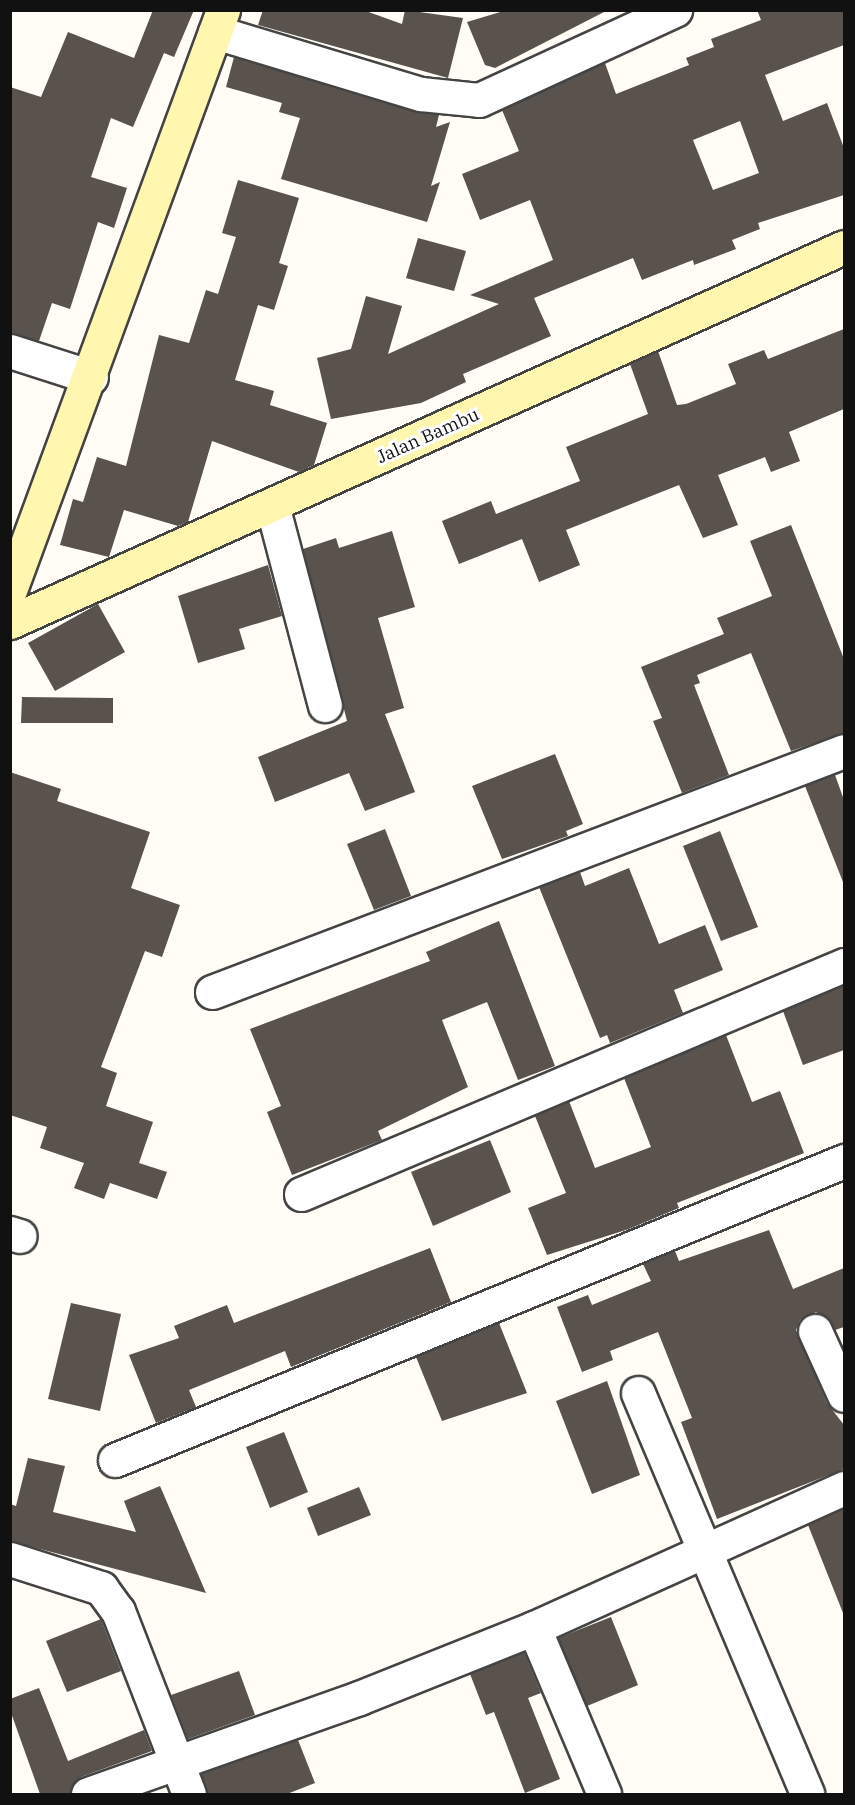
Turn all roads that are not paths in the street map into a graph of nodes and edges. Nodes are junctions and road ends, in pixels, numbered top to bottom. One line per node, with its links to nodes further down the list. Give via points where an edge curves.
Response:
1 (675, 10): 2 (street, via 479,100 421,94)
2 (219, 21): 5 (street)
3 (844, 247): 6 (street, Jalan Bambu)
4 (10, 351): 5 (street)
5 (91, 377): 7 (street)
6 (273, 505): 8 (street, Jalan Bambu); 9 (street)
7 (10, 590)
8 (10, 622)
9 (325, 705)
10 (844, 752): 12 (street)
11 (844, 965): 14 (street)
12 (212, 992)
13 (844, 1161): 18 (street)
14 (301, 1194)
15 (815, 1331): 17 (street)
16 (638, 1393): 20 (street)
17 (844, 1395)
18 (115, 1460)
19 (844, 1488): 20 (street)
20 (707, 1551): 22 (street); 27 (street)
21 (10, 1559): 23 (street, via 101,1588 127,1626)
22 (534, 1628): 23 (street, via 359,1698); 26 (street)
23 (172, 1761): 24 (street); 25 (street)
24 (88, 1794)
25 (189, 1794)
26 (604, 1794)
27 (807, 1794)

